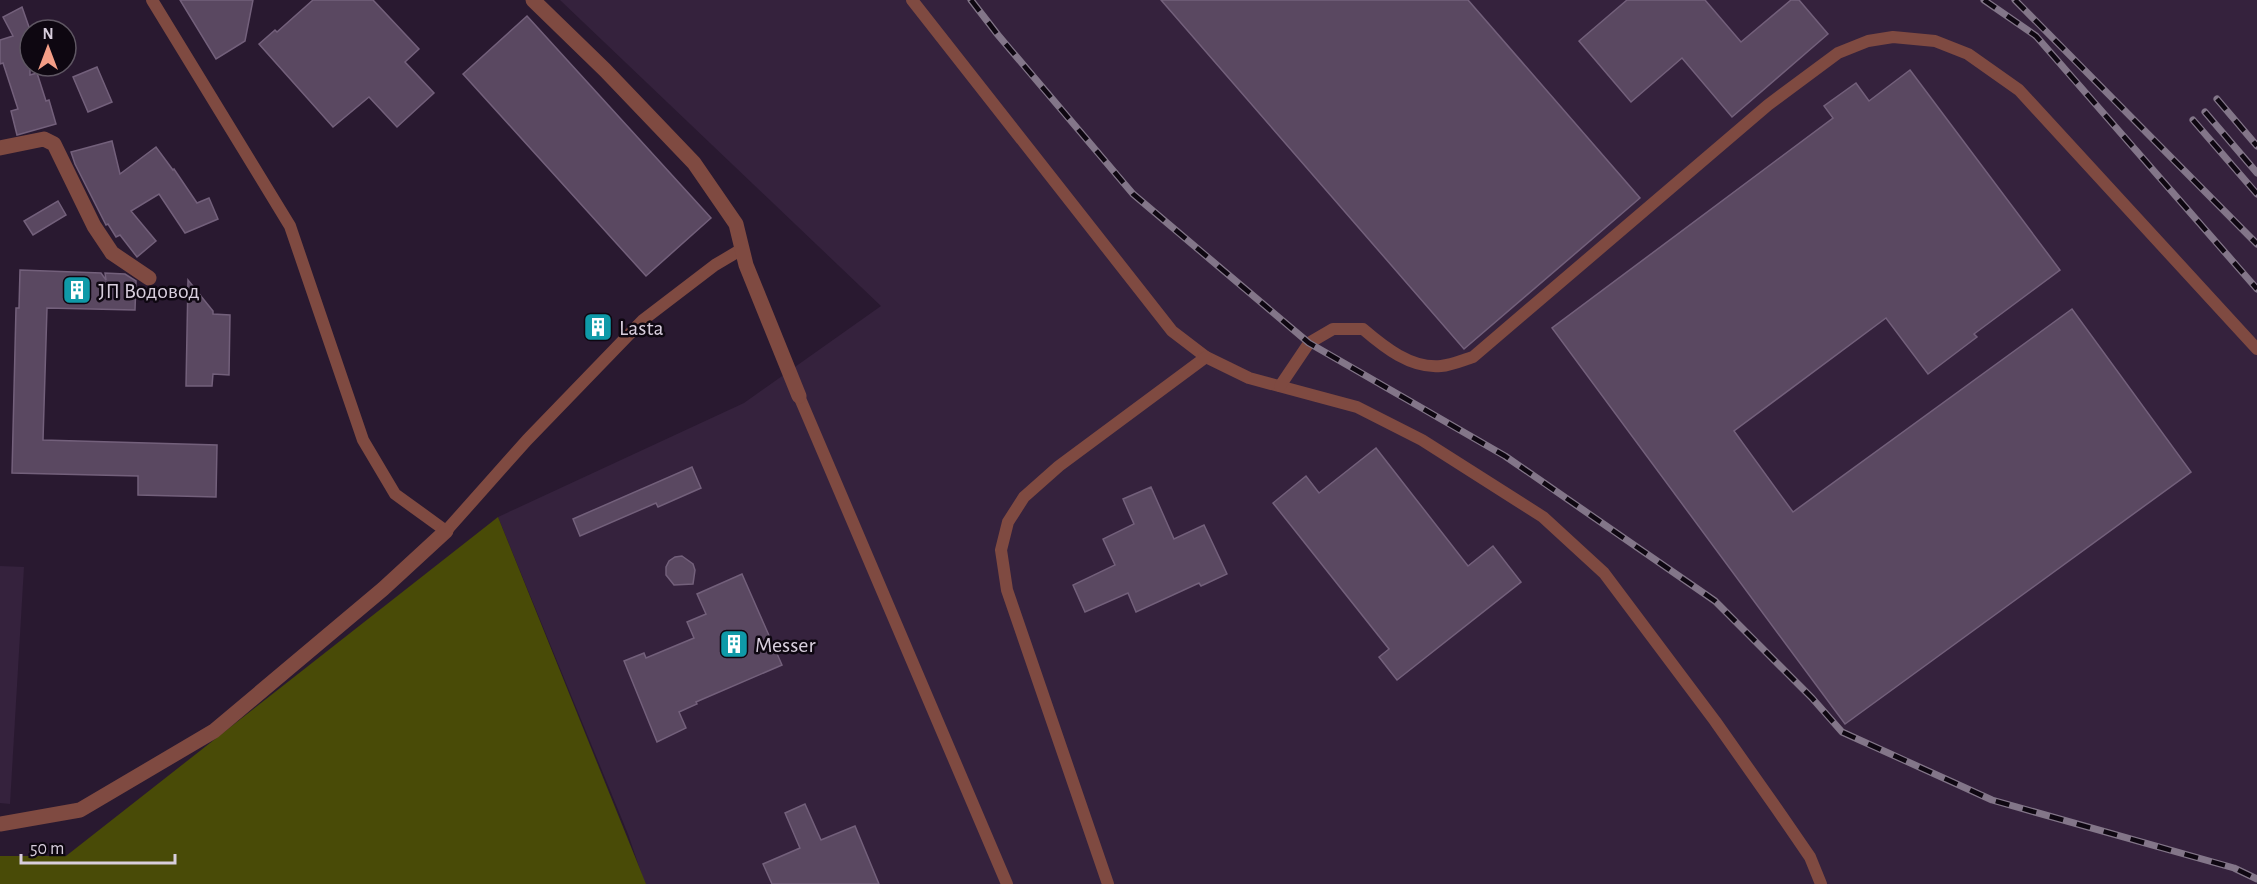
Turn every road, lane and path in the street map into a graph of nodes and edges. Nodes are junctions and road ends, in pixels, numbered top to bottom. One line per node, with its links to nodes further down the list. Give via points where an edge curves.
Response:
1 (152, 0): 11 (lane, via 290,226 363,440 395,494)
2 (533, 0): 5 (street, via 694,163 736,224)
3 (912, 0): 8 (lane, via 1172,332)
4 (0, 148): 6 (street, via 44,139 54,144 94,226 112,253)
5 (742, 249): 10 (street); 11 (lane, via 643,320 527,440)
6 (149, 278)
7 (2257, 349): 9 (lane, via 2019,90 1968,54 1935,41 1893,37 1868,41 1838,53 1768,105 1473,357 1442,366 1424,365 1387,350 1363,329 1332,329 1309,343)
8 (1206, 357): 9 (lane, via 1249,378); 14 (lane, via 1059,465 1024,497 1008,522 1002,550 1007,590)
9 (1280, 386): 15 (lane, via 1358,406 1422,440 1543,517 1604,573 1736,750 1810,857)
10 (799, 396): 13 (lane)
11 (447, 531): 12 (street, via 214,731 80,810)
12 (0, 824)
13 (1007, 884)
14 (1108, 884)
15 (1821, 884)

